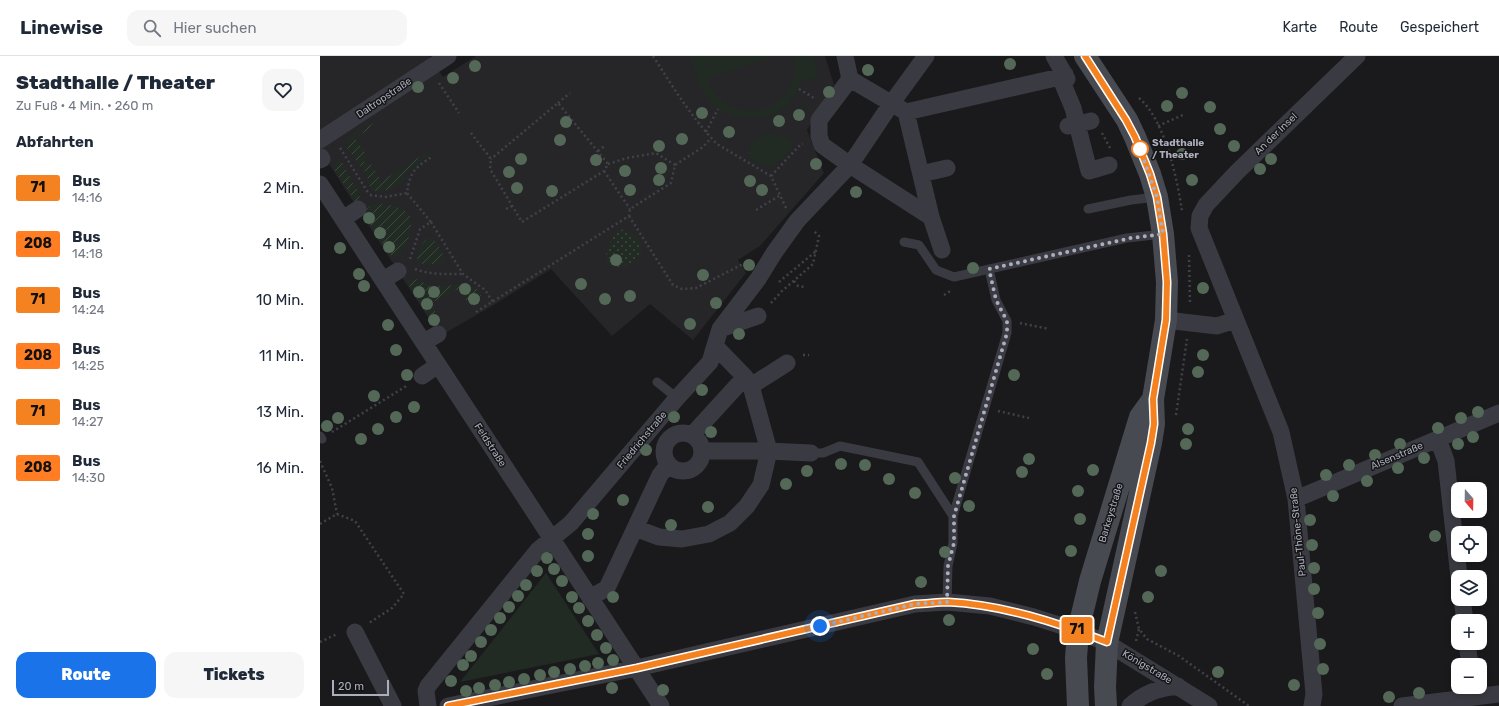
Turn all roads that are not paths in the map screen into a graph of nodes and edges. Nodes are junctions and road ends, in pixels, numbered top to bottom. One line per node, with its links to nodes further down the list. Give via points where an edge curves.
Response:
1 (845, 56): 8 (street)
2 (926, 56): 9 (street, Friedrichstraße)
3 (1054, 56): 7 (street)
4 (1085, 56): 19 (street, Barkeystraße, via 1126,120 1150,174)
5 (1357, 56): 22 (street, An der Insel, via 1237,172 1206,205)
6 (440, 60): 11 (street, Daltropstraße)
7 (1064, 77): 10 (street); 15 (street, via 1079,124 1089,171)
8 (850, 79): 9 (street); 14 (street, via 819,120 816,138)
9 (891, 104): 10 (street); 14 (street, Friedrichstraße)
10 (906, 112): 17 (street)
11 (325, 137)
12 (320, 157): 13 (street)
13 (320, 160)
14 (850, 165): 23 (street); 33 (street, Friedrichstraße, via 802,222 768,254 756,277 755,306)
15 (1109, 165)
16 (947, 168): 17 (street)
17 (921, 174): 23 (street)
18 (320, 184): 24 (street, Feldstraße)
19 (1157, 197): 21 (lane); 25 (street, Barkeystraße)
20 (358, 209): 24 (street)
21 (1088, 209)
22 (1200, 216): 32 (street, Paul-Thöne-Straße, via 1199,228)
23 (932, 217): 27 (street)
24 (343, 219): 30 (street, Feldstraße)
25 (1163, 234): 29 (lane, via 1131,238); 31 (street, Barkeystraße, via 1167,282)
26 (904, 242): 29 (lane, via 919,245 936,270 954,277)
27 (942, 250)
28 (402, 268): 30 (street)
29 (989, 269): 49 (lane, via 996,300 1007,321 1007,333)
30 (383, 280): 51 (street, Feldstraße, via 396,309 429,355 495,464)
31 (1166, 320): 32 (street, via 1217,326); 38 (street, Barkeystraße)
32 (1235, 320): 48 (street, Paul-Thöne-Straße, via 1282,432)
33 (717, 338): 35 (street); 37 (street, Friedrichstraße, via 710,362)
34 (787, 362): 35 (street)
35 (748, 381): 41 (street); 45 (street)
36 (657, 382): 37 (lane)
37 (677, 398): 40 (street, Friedrichstraße)
38 (1153, 399): 55 (street, Barkeystraße, via 1140,417 1133,438 1090,581); 57 (street, Barkeystraße, via 1154,424 1151,443)
39 (1499, 413): 42 (street, Alsenstraße)
40 (653, 427): 43 (street); 51 (street, Friedrichstraße, via 571,524)
41 (692, 435): 43 (street, via 680,433); 44 (street)
42 (1438, 439): 48 (street, Alsenstraße); 52 (street, via 1446,461)
43 (668, 440): 47 (street, via 663,450)
44 (702, 450): 45 (street); 47 (street, via 699,464 688,471 681,472)
45 (769, 451): 46 (street); 50 (street, via 761,485 747,506 730,523 709,534 682,539 659,537)
46 (811, 453): 49 (lane, via 823,453 840,446 918,462)
47 (668, 465): 50 (street, via 660,475)
48 (1296, 499): 71 (street, Paul-Thöne-Straße, via 1314,694)
49 (954, 516): 54 (lane, via 954,543 948,566)
50 (635, 528): 53 (street, via 607,588)
51 (552, 540): 53 (street, Feldstraße); 64 (street, Friedrichstraße, via 538,550 428,686)
52 (1458, 570)
53 (590, 598): 58 (street, Feldstraße)
54 (947, 602): 55 (street, Königstraße, via 990,606 1018,612); 58 (street, Königstraße, via 915,604)
55 (1078, 631): 57 (street, Königstraße); 67 (street, Barkeystraße)
56 (355, 632): 63 (street)
57 (1107, 642): 59 (street, Königstraße); 68 (street, Barkeystraße)
58 (637, 668): 65 (street, Königstraße); 66 (street, Feldstraße)
59 (1178, 686): 69 (street, via 1160,688 1148,693); 70 (street, Königstraße)
60 (1487, 693): 62 (street)
61 (1463, 694): 72 (street)
62 (1499, 694)
63 (393, 706)
64 (428, 706)
65 (448, 706)
66 (661, 706)
67 (1078, 706)
68 (1106, 706)
69 (1130, 706)
70 (1209, 706)
71 (1312, 706)
72 (1402, 706)

